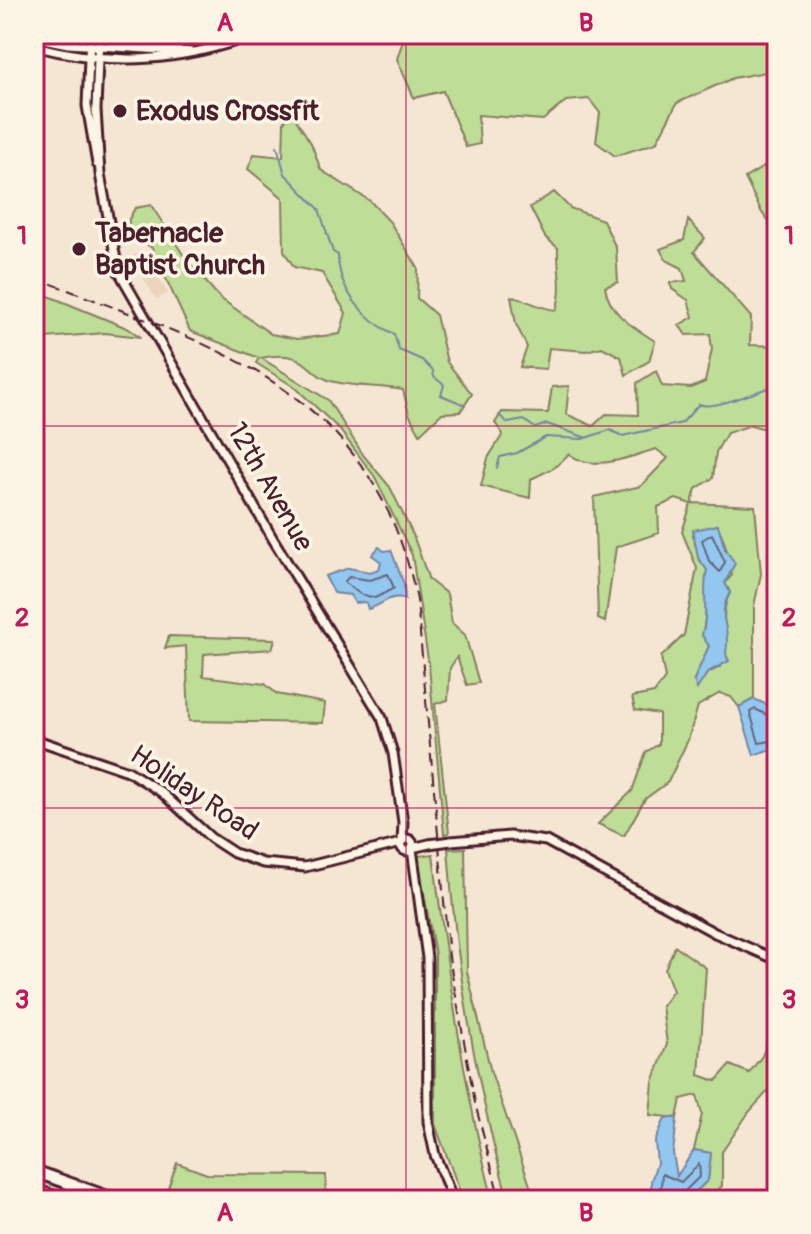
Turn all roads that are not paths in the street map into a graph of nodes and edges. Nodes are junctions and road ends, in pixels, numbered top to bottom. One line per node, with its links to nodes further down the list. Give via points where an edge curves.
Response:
1 (90, 34): 6 (street, 12th Avenue)
2 (99, 34): 6 (street, 12th Avenue)
3 (257, 34): 7 (street)
4 (34, 37): 6 (street)
5 (34, 46): 8 (street)
6 (94, 46): 7 (street); 8 (street, 12th Avenue)
7 (194, 52): 8 (street, via 158,59)
8 (94, 56): 10 (street, 12th Avenue, via 100,174 118,270 377,709 391,743)
9 (34, 739): 10 (street, Holiday Road, via 128,771 161,792 211,838 254,861 305,867)
10 (407, 845): 11 (street, Holiday Road, bridge, via 510,836 546,841 715,933); 16 (street, 12th Avenue, via 427,958 428,1122)
11 (777, 960)
12 (34, 1171): 15 (highway)
13 (34, 1190): 14 (highway)
14 (64, 1200)
15 (116, 1200)
16 (453, 1200)

